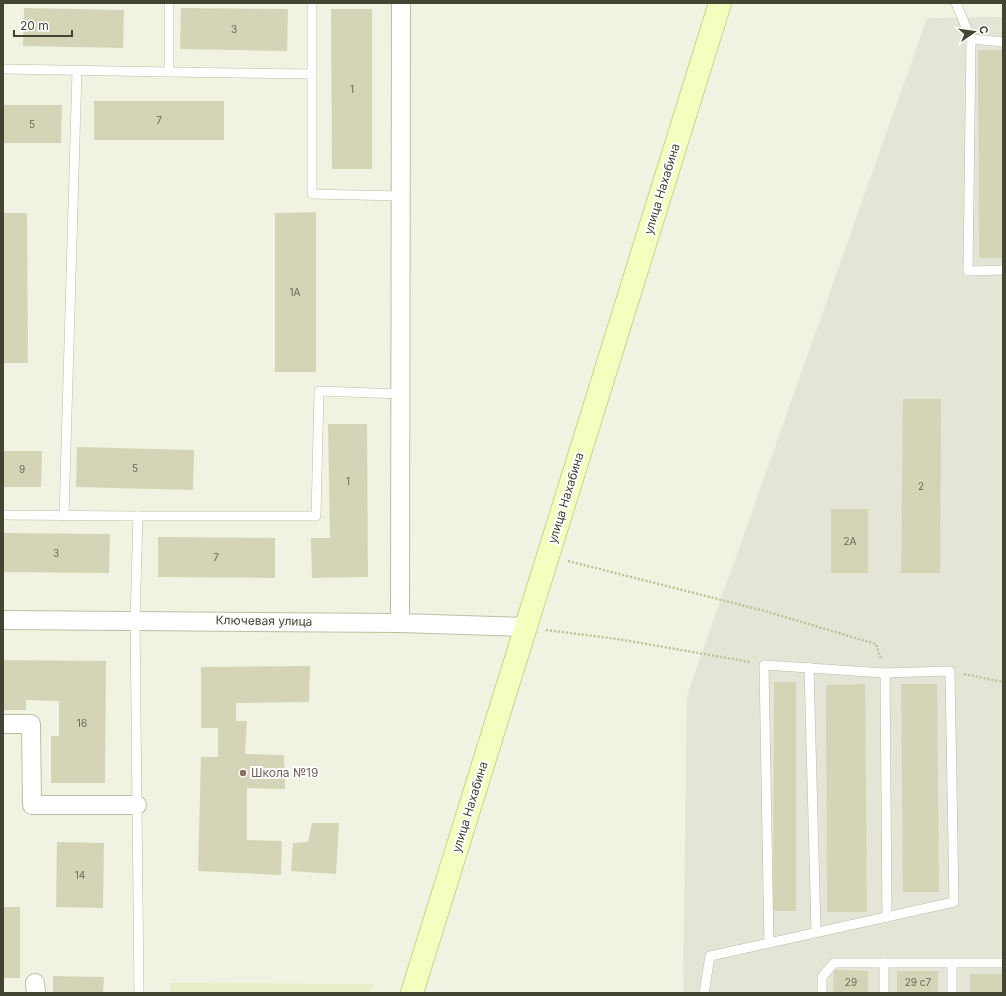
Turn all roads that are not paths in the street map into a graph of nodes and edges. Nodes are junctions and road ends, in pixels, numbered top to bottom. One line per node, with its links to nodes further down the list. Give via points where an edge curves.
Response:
1 (169, 3): 10 (lane)
2 (312, 3): 11 (lane)
3 (401, 3): 12 (street)
4 (720, 3): 21 (main road, улица Нахабина)
5 (956, 3): 6 (lane)
6 (971, 39): 7 (lane); 13 (lane, via 968,272)
7 (1003, 42)
8 (3, 69): 9 (lane)
9 (77, 70): 10 (lane); 16 (lane)
10 (169, 72): 11 (lane)
11 (312, 74): 12 (lane, via 312,194)
12 (400, 196): 14 (street)
13 (1003, 270)
14 (400, 394): 17 (lane, via 319,391 316,516); 20 (street)
15 (3, 515): 16 (lane)
16 (64, 516): 17 (lane)
17 (138, 516): 19 (lane)
18 (3, 620): 19 (street, Ключевая улица)
19 (135, 620): 20 (street, Ключевая улица); 25 (lane)
20 (400, 623): 21 (street, Ключевая улица)
21 (526, 627): 33 (main road, улица Нахабина)
22 (809, 667): 23 (lane); 27 (lane); 28 (lane, via 764,665)
23 (885, 673): 26 (lane); 26 (lane, via 950,671 954,902)
24 (3, 724): 25 (street, via 31,724 32,805)
25 (137, 805): 32 (lane)
26 (887, 916): 27 (lane)
27 (816, 932): 28 (lane)
28 (769, 943): 34 (lane, via 710,956)
29 (884, 963): 30 (lane); 35 (lane, via 834,963 822,977); 36 (lane)
30 (952, 963): 31 (lane); 37 (lane)
31 (1003, 964)
32 (139, 993)
33 (412, 993)
34 (704, 993)
35 (822, 993)
36 (884, 993)
37 (952, 993)

